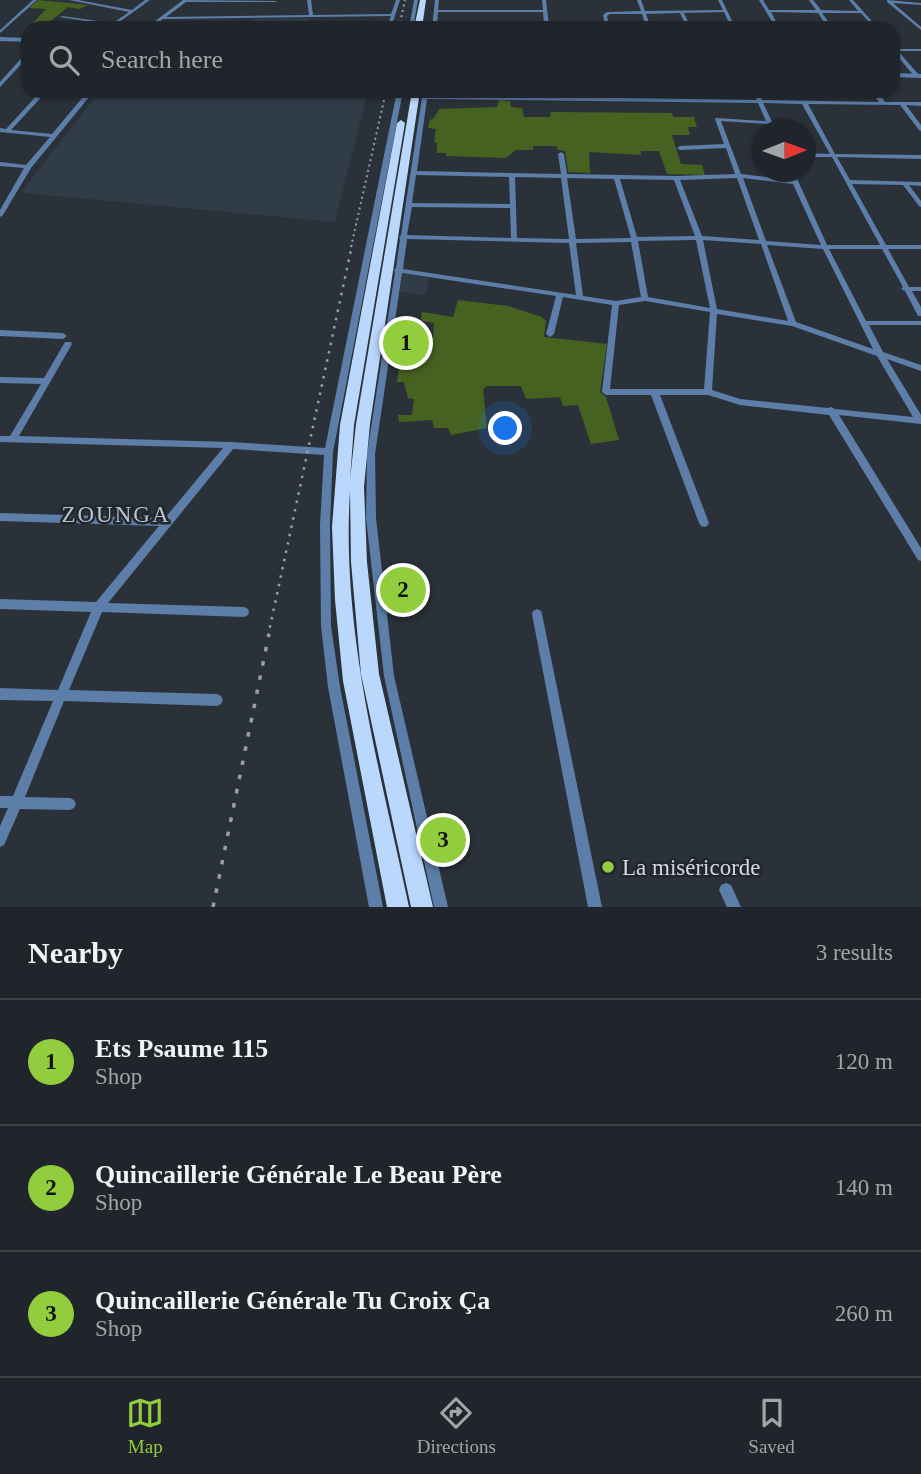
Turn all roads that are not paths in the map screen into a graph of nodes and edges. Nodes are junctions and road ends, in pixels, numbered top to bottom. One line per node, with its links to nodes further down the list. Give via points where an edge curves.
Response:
1 (34, 0): 54 (street)
2 (71, 0): 22 (street)
3 (114, 0): 22 (street)
4 (148, 0): 23 (street)
5 (309, 0): 33 (street)
6 (398, 0): 32 (street)
7 (416, 0): 41 (street)
8 (423, 0): 42 (highway)
9 (429, 0): 43 (highway)
10 (437, 0): 24 (street)
11 (544, 0): 25 (street)
12 (639, 0): 30 (street)
13 (720, 0): 26 (street)
14 (761, 0): 27 (street)
15 (811, 0): 28 (street)
16 (851, 0): 29 (street)
17 (883, 0): 20 (street)
18 (185, 1): 19 (street); 36 (street)
19 (275, 1): 35 (street)
20 (888, 1): 21 (street); 53 (street)
21 (921, 4)
22 (109, 7): 23 (street)
23 (132, 11): 38 (street)
24 (436, 11): 25 (street); 44 (street)
25 (545, 11): 45 (street)
26 (726, 11): 31 (street); 49 (street)
27 (768, 11): 28 (street); 50 (street)
28 (821, 12): 29 (street); 51 (street)
29 (862, 12): 52 (street)
30 (643, 13): 31 (street); 46 (street, via 606,14); 47 (street)
31 (682, 13): 48 (street)
32 (394, 15): 33 (street); 40 (street)
33 (311, 16): 35 (street)
34 (62, 17): 37 (street)
35 (275, 17): 36 (street)
36 (162, 18): 39 (street)
37 (84, 21)
38 (118, 21)
39 (158, 21)
40 (392, 21)
41 (412, 21)
42 (419, 21)
43 (426, 21)
44 (435, 21)
45 (546, 21)
46 (607, 21)
47 (646, 21)
48 (685, 21)
49 (730, 21)
50 (774, 21)
51 (826, 21)
52 (870, 21)
53 (921, 29)
54 (0, 33)
55 (0, 38): 56 (street)
56 (21, 40)
57 (900, 49): 58 (street)
58 (921, 50)
59 (900, 55): 62 (street)
60 (21, 62): 63 (street)
61 (900, 75): 62 (street)
62 (919, 76)
63 (0, 85)
64 (37, 98): 82 (street)
65 (85, 98): 83 (street)
66 (399, 98): 141 (street)
67 (406, 98): 159 (highway, via 347,425 340,527 342,600 352,681)
68 (422, 98): 92 (street)
69 (422, 98): 160 (highway, via 363,424 357,487 370,674)
70 (569, 98): 73 (street)
71 (758, 98): 74 (street)
72 (879, 98): 76 (street)
73 (628, 100): 74 (street)
74 (760, 102): 75 (street); 79 (street)
75 (804, 102): 76 (street); 88 (street)
76 (883, 103): 77 (street)
77 (901, 103): 78 (street); 81 (street)
78 (921, 104)
79 (768, 119)
80 (753, 123): 84 (street, via 718,118)
81 (921, 129)
82 (4, 131): 83 (street)
83 (54, 136): 91 (street)
84 (728, 146): 85 (street); 95 (street)
85 (680, 148)
86 (561, 154): 94 (street)
87 (816, 155): 88 (street)
88 (832, 155): 89 (street); 100 (street)
89 (921, 157)
90 (0, 164): 91 (street)
91 (28, 167): 106 (street)
92 (413, 173): 93 (street); 103 (street)
93 (512, 175): 94 (street); 105 (street)
94 (563, 176): 96 (street); 112 (street)
95 (739, 176): 97 (street); 98 (street); 111 (street)
96 (617, 177): 98 (street); 108 (street)
97 (753, 177)
98 (676, 178): 109 (street)
99 (796, 182): 114 (street)
100 (847, 182): 101 (street); 113 (street)
101 (904, 183): 102 (street); 104 (street)
102 (921, 184)
103 (408, 205): 105 (street); 107 (street)
104 (921, 205)
105 (513, 206): 110 (street)
106 (0, 215)
107 (402, 237): 110 (street); 116 (street)
108 (634, 238): 109 (street); 112 (street); 121 (street)
109 (699, 238): 111 (street); 123 (street)
110 (514, 240): 112 (street)
111 (763, 240): 114 (street); 127 (street)
112 (572, 241): 120 (street)
113 (885, 246): 114 (street); 115 (street); 117 (street)
114 (825, 247): 125 (street)
115 (921, 247)
116 (397, 270): 119 (street); 161 (street, via 371,454 371,518 389,676)
117 (905, 289): 118 (street); 124 (street)
118 (921, 289)
119 (560, 295): 120 (street); 129 (street)
120 (580, 298): 122 (street)
121 (645, 299): 122 (street); 123 (street)
122 (617, 303): 134 (street, via 606,392)
123 (714, 311): 127 (street); 135 (street)
124 (921, 314)
125 (866, 323): 126 (street); 130 (street)
126 (921, 323)
127 (793, 324): 130 (street)
128 (0, 333): 133 (street, via 65,340)
129 (550, 334)
130 (881, 356): 131 (street); 137 (street)
131 (921, 368)
132 (0, 380): 133 (street)
133 (46, 381): 139 (street)
134 (654, 391): 135 (street); 144 (street)
135 (708, 392): 136 (street, via 740,402)
136 (831, 410): 137 (street); 145 (street)
137 (920, 421)
138 (0, 439): 139 (street)
139 (13, 439): 140 (street)
140 (231, 445): 141 (street); 143 (street)
141 (329, 452): 158 (street, via 326,626)
142 (0, 517): 143 (street)
143 (165, 522): 147 (street)
144 (704, 523)
145 (921, 557)
146 (0, 604): 147 (street)
147 (99, 606): 148 (street); 151 (street)
148 (244, 612)
149 (537, 614): 162 (street)
150 (0, 694): 151 (street)
151 (61, 696): 152 (street); 154 (street)
152 (217, 700)
153 (0, 802): 154 (street)
154 (16, 802): 155 (street); 156 (street)
155 (69, 804)
156 (0, 841)
157 (726, 890): 163 (street)
158 (376, 907)
159 (398, 907)
160 (422, 907)
161 (441, 907)
162 (595, 907)
163 (734, 907)

